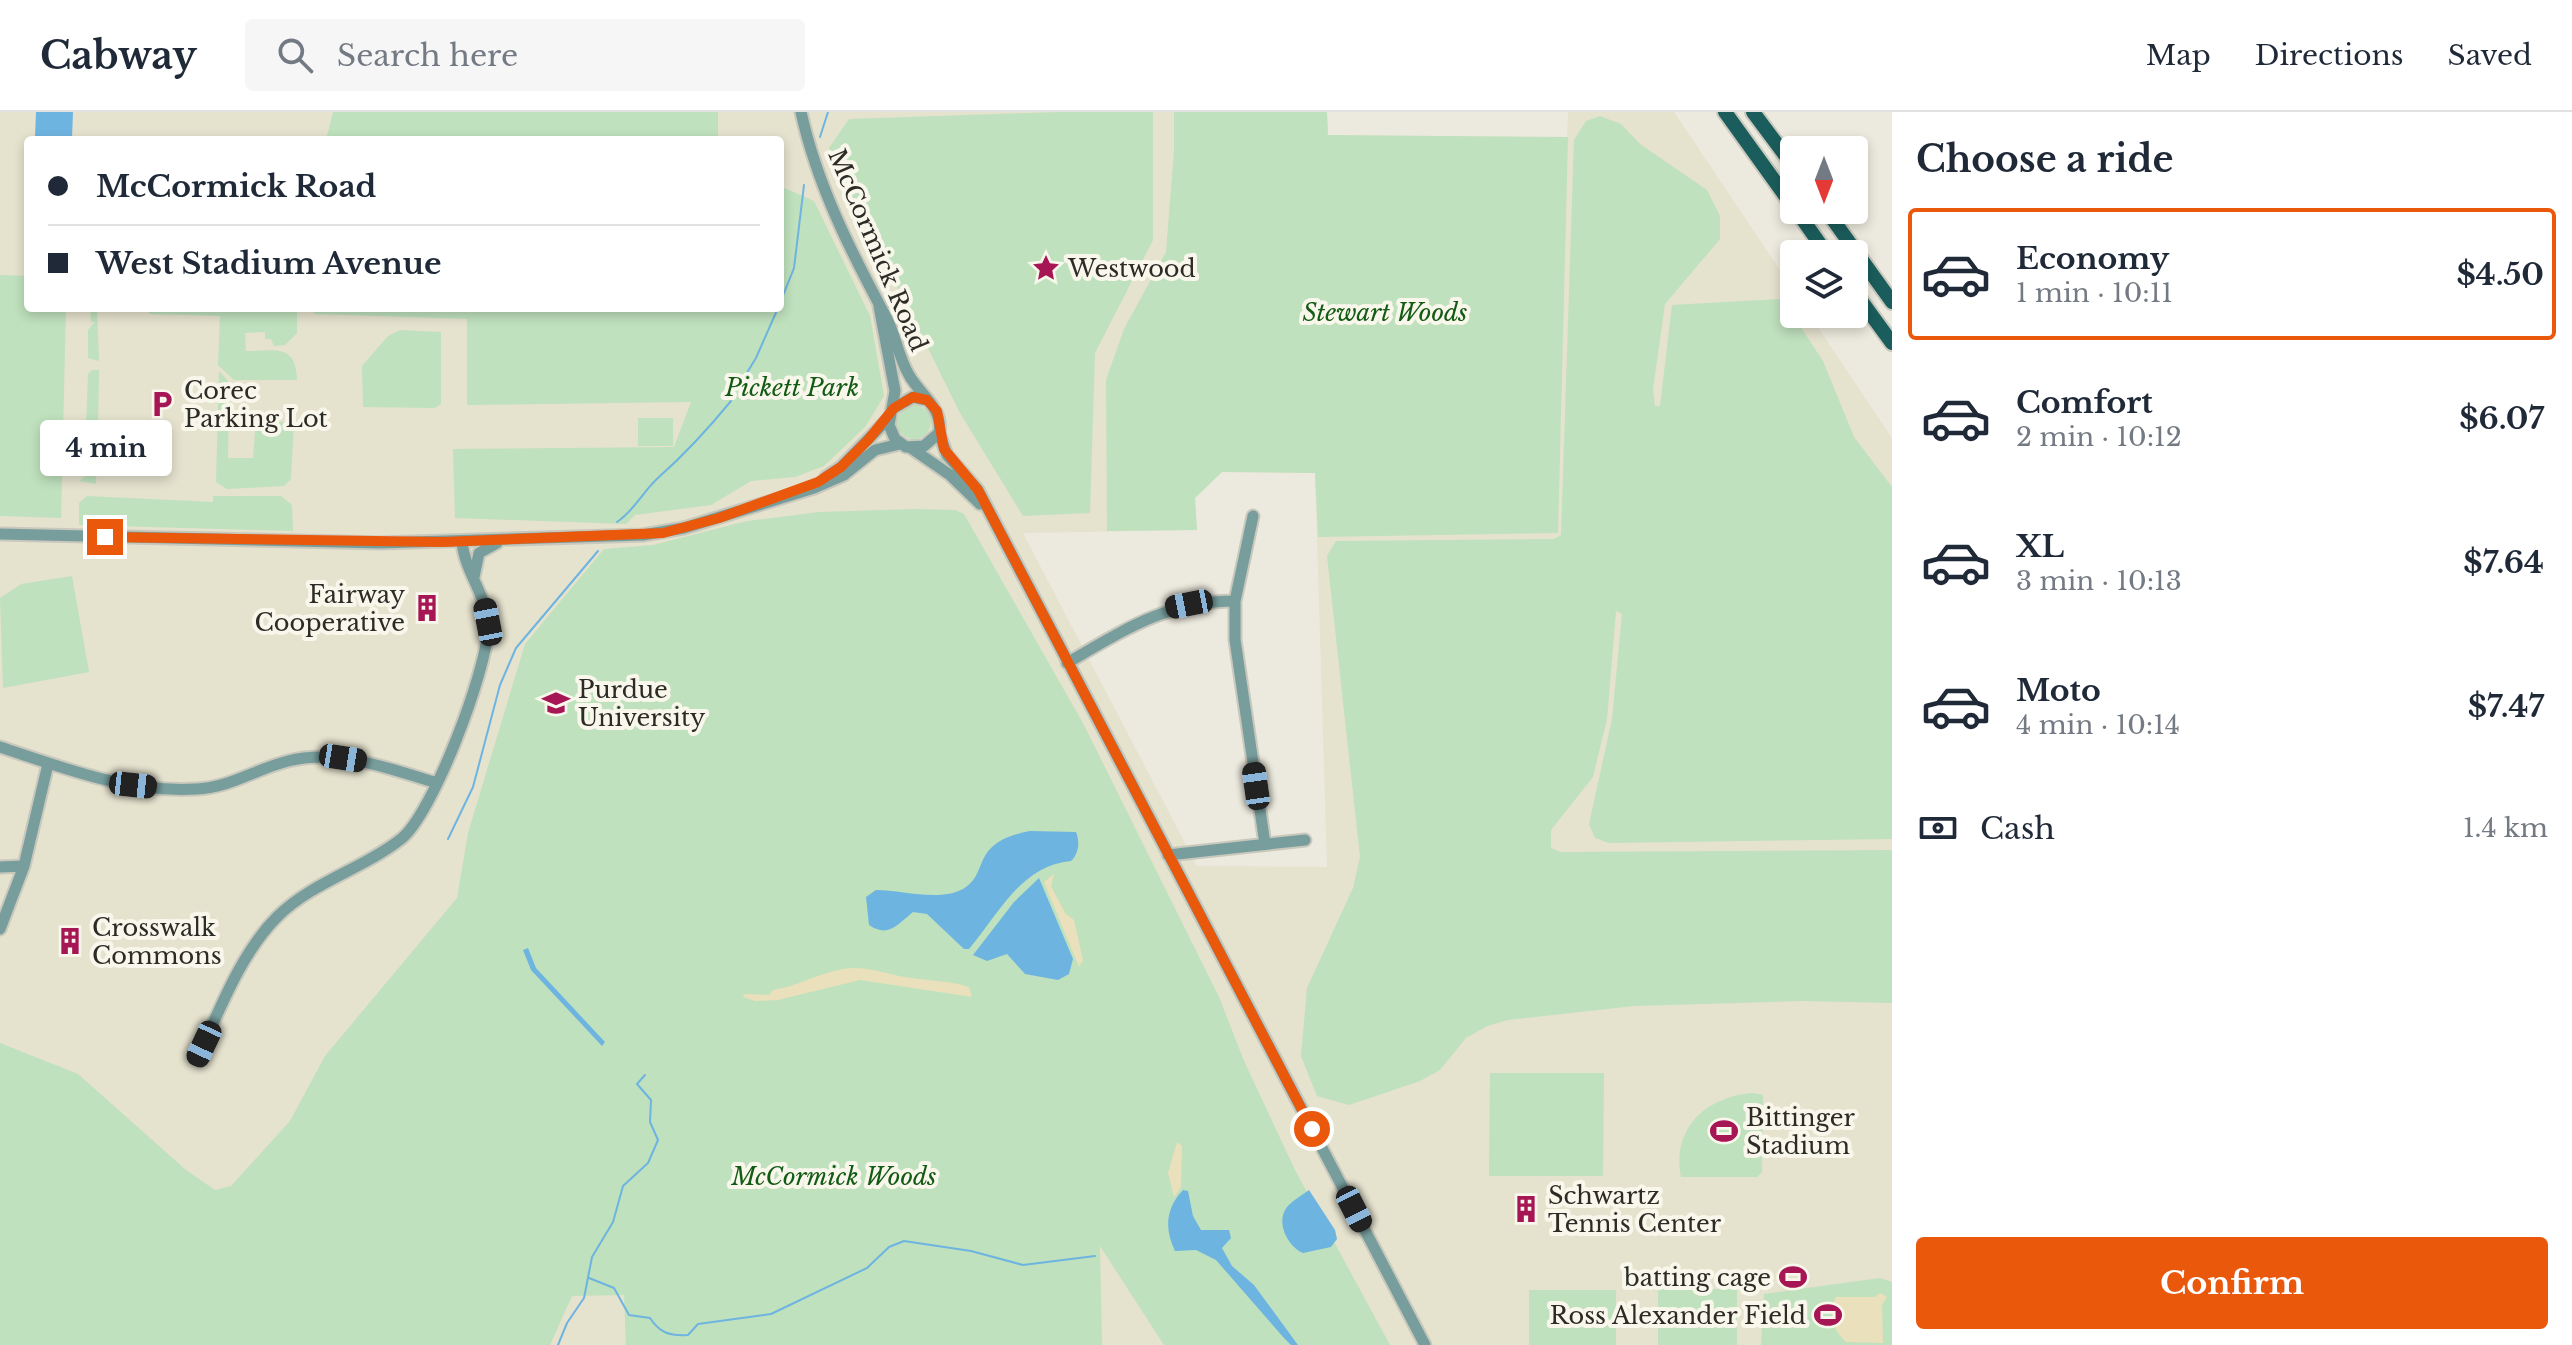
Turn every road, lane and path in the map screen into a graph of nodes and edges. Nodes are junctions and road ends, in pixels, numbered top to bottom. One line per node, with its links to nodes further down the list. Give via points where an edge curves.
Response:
1 (801, 112): 8 (street, McCormick Road, via 832,208)
2 (1725, 112): 5 (main road)
3 (1753, 112): 4 (main road)
4 (1780, 148)
5 (1780, 188)
6 (1836, 224): 7 (main road)
7 (1892, 302)
8 (879, 306): 11 (street, McCormick Road, via 901,361); 12 (street, via 895,391)
9 (1868, 310): 10 (main road)
10 (1892, 343)
11 (927, 400): 12 (street, via 913,397); 13 (street, via 937,411)
12 (891, 413): 14 (street, via 891,432); 15 (street, via 841,467)
13 (939, 433): 14 (street, via 924,446); 16 (street, via 947,455 978,490)
14 (905, 446): 15 (street, via 875,450 844,475); 16 (street, via 950,475)
15 (793, 493): 19 (street, via 663,533)
16 (988, 513): 23 (street)
17 (1253, 516): 22 (street)
18 (0, 534): 20 (street)
19 (501, 541): 20 (street); 21 (street, via 479,553)
20 (462, 542): 21 (street)
21 (474, 582): 26 (street, via 484,602 488,638)
22 (1235, 601): 23 (street, via 1173,608); 28 (street, via 1235,640)
23 (1067, 663): 29 (street)
24 (0, 747): 25 (street)
25 (48, 764): 26 (street, via 117,783 193,790 220,787 289,761 334,758); 30 (street)
26 (437, 783): 33 (street, via 408,833 295,903 265,931)
27 (1305, 840): 28 (street)
28 (1265, 844): 29 (street)
29 (1168, 855): 34 (street)
30 (24, 866): 31 (street); 32 (street)
31 (0, 867)
32 (0, 929)
33 (197, 1059)
34 (1425, 1345)

